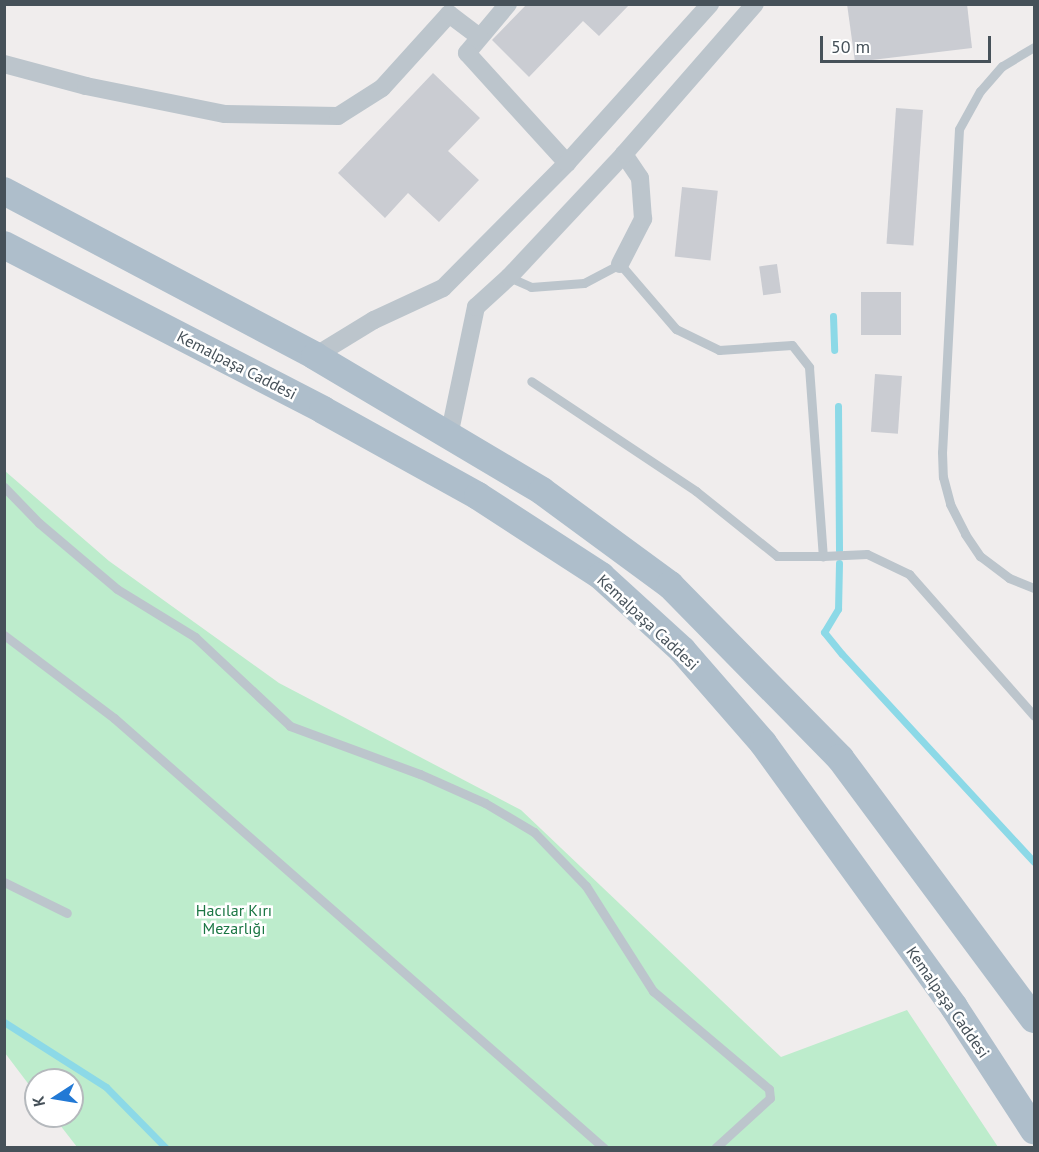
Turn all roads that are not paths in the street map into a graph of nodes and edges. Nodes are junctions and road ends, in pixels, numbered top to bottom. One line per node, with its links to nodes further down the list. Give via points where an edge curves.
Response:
1 (508, 4): 4 (street)
2 (710, 4): 8 (street)
3 (756, 4): 7 (street)
4 (479, 37): 6 (street, via 448,14 382,88 338,116 225,114 86,86); 8 (street, via 467,53)
5 (1035, 47): 18 (lane, via 1002,66 980,91 959,129 942,452 943,477 964,534 980,555 1009,578)
6 (4, 64)
7 (624, 154): 11 (street, via 640,178 643,219); 12 (street)
8 (567, 163): 13 (street, via 443,288 374,320)
9 (4, 191): 13 (main road)
10 (4, 245): 24 (main road, Kemalpaşa Caddesi, via 354,427 478,496 601,576 682,650 764,742 954,1007)
11 (620, 264): 12 (lane, via 584,283 531,286); 17 (lane, via 676,329 719,350 792,345 808,367)
12 (509, 277): 15 (street, via 476,307)
13 (315, 356): 15 (main road)
14 (531, 381): 17 (lane, via 696,491 777,556)
15 (449, 436): 23 (main road, via 542,491 670,585 840,758)
16 (4, 488): 26 (lane, via 117,589 195,637 290,726 420,774 485,803 534,832 586,886 653,991 769,1089 770,1098)
17 (822, 556): 20 (lane, via 867,554 909,574)
18 (1035, 588)
19 (4, 634): 25 (lane, via 114,718)
20 (1035, 716)
21 (4, 882): 22 (lane)
22 (67, 913)
23 (1035, 1019)
24 (1035, 1130)
25 (604, 1148)
26 (715, 1148)

